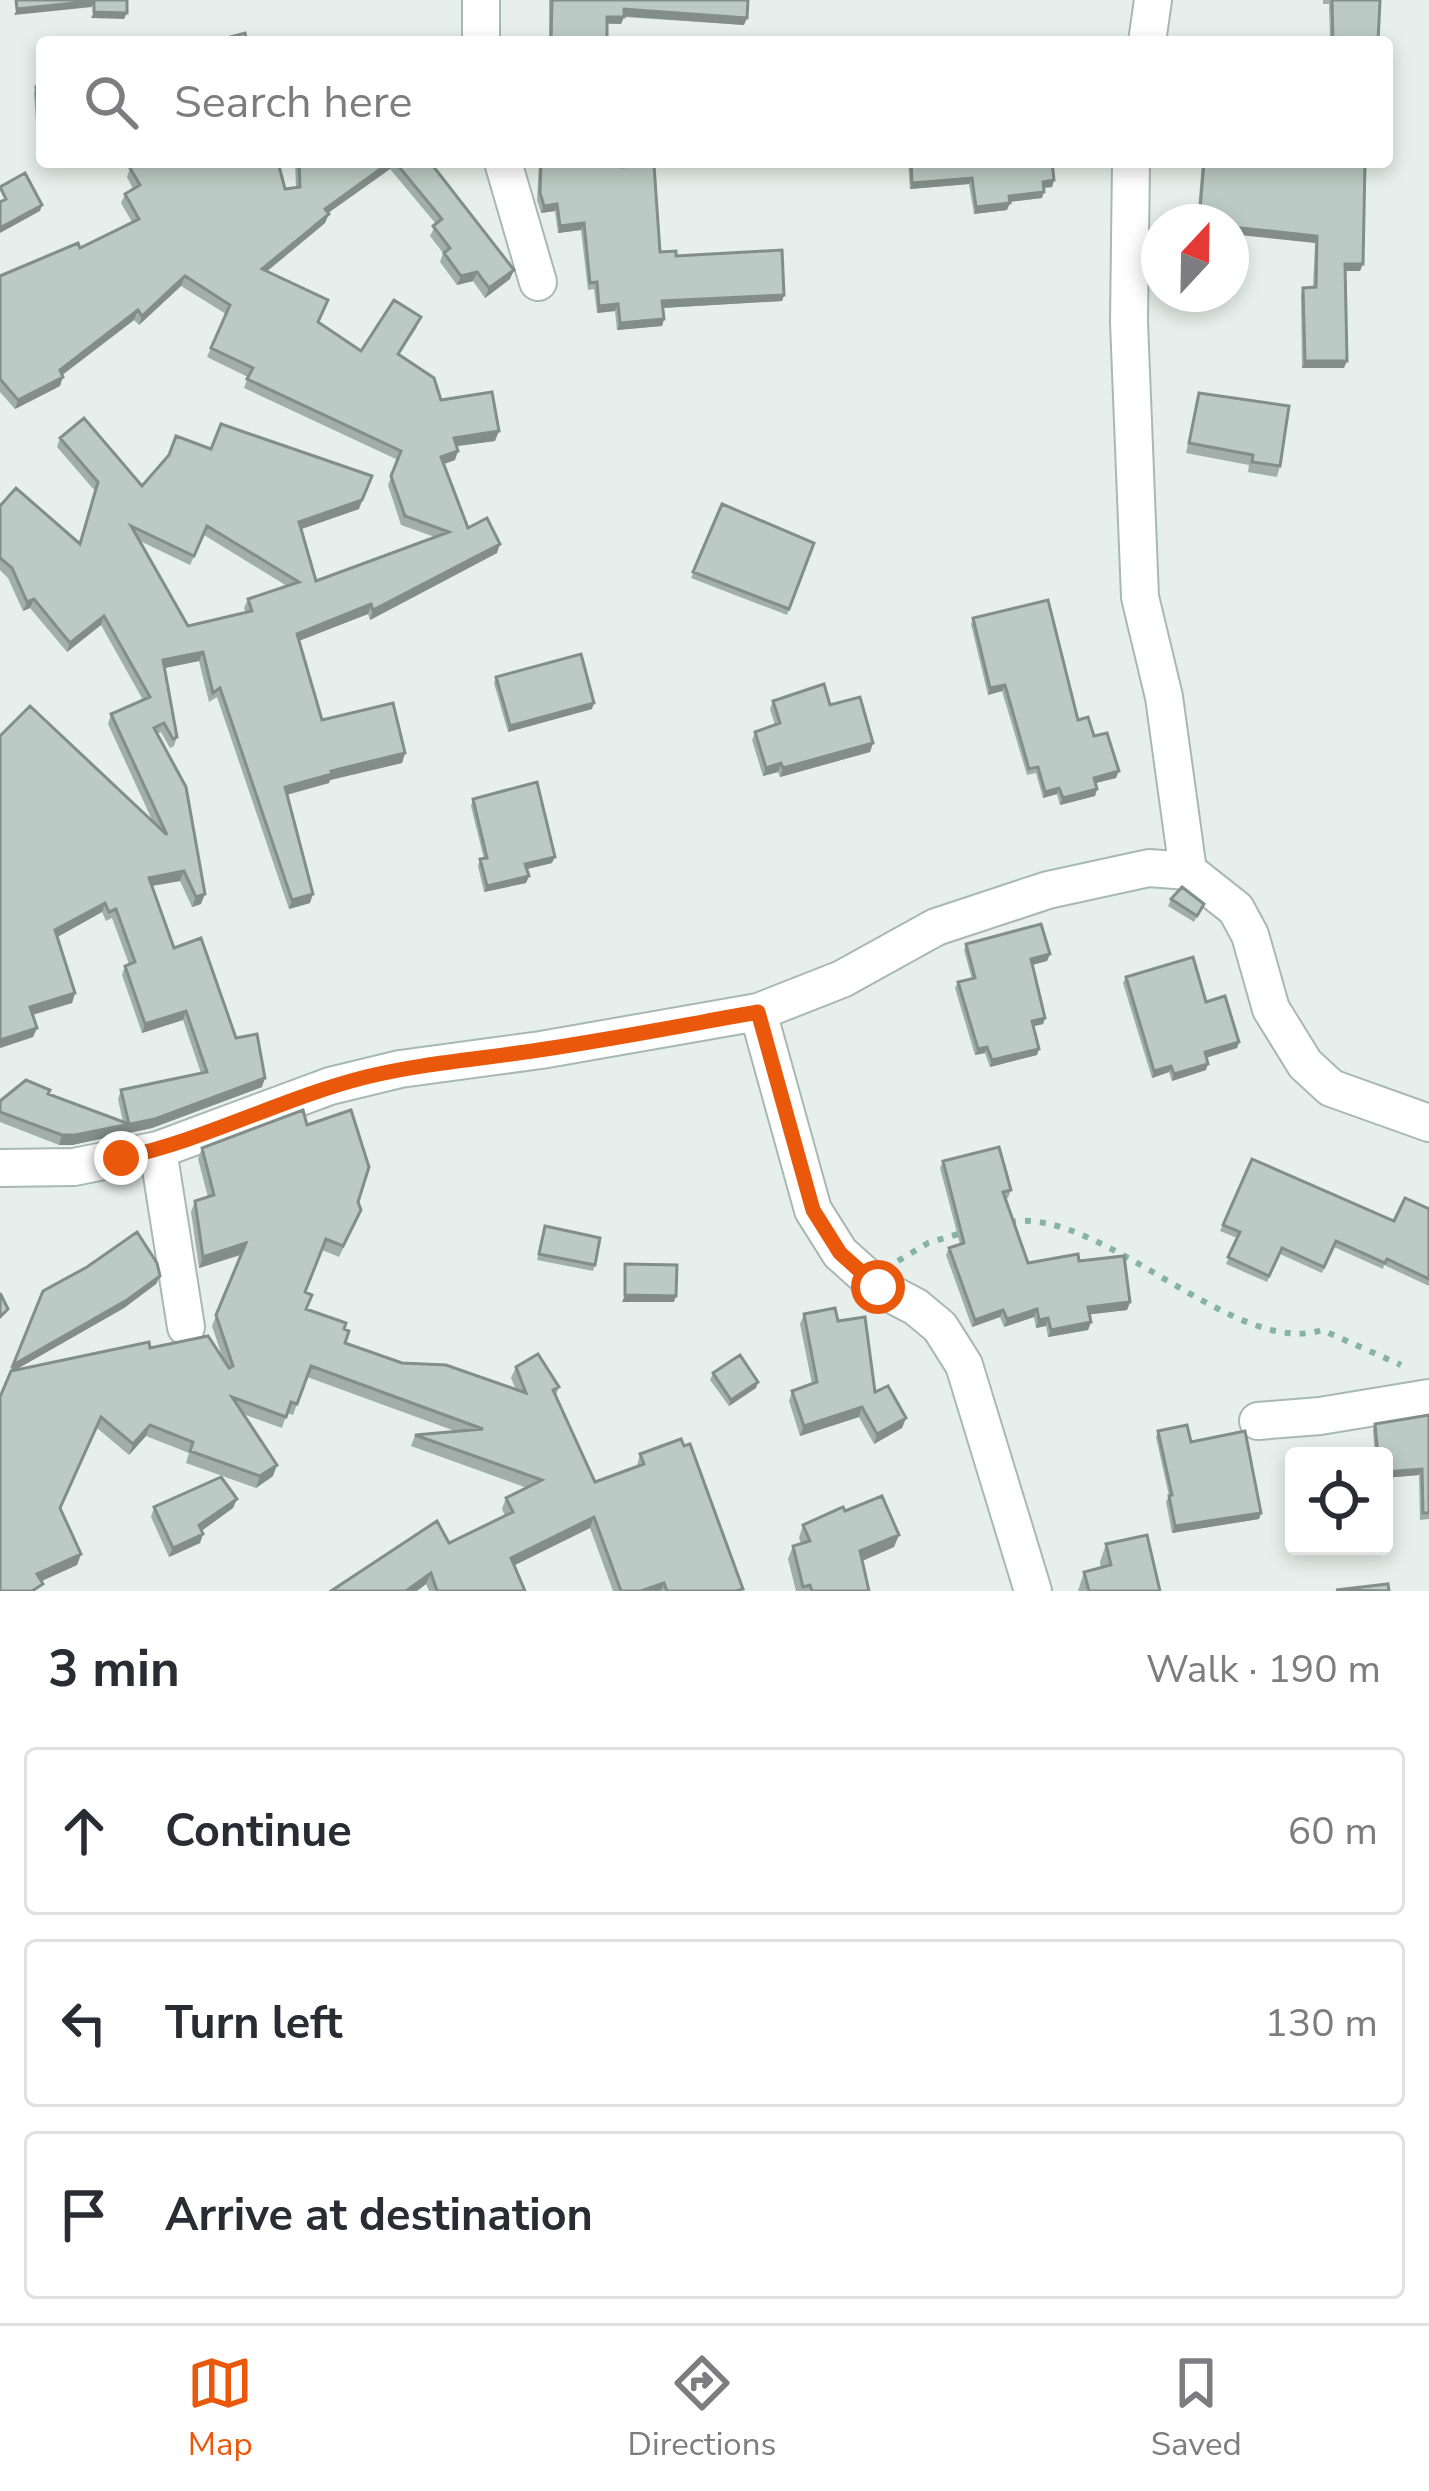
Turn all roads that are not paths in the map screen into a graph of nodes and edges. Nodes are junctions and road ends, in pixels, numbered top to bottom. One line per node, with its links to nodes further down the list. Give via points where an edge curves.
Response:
1 (481, 0): 3 (street)
2 (1153, 0): 4 (street)
3 (481, 36)
4 (1148, 36)
5 (505, 168): 7 (street)
6 (1131, 168): 8 (street, via 1141,597)
7 (538, 282)
8 (1188, 871): 9 (street, via 1149,868 1048,890 936,927 842,979); 10 (street, via 1236,909 1271,1010 1306,1064 1331,1088)
9 (758, 1012): 11 (street, via 400,1069 330,1086); 16 (street, via 813,1210 840,1253 916,1306 964,1365)
10 (1429, 1123)
11 (158, 1150): 12 (street, via 74,1167); 13 (street)
12 (0, 1168)
13 (186, 1328)
14 (1422, 1385): 15 (street, via 1320,1416)
15 (1258, 1421)
16 (1033, 1591)

